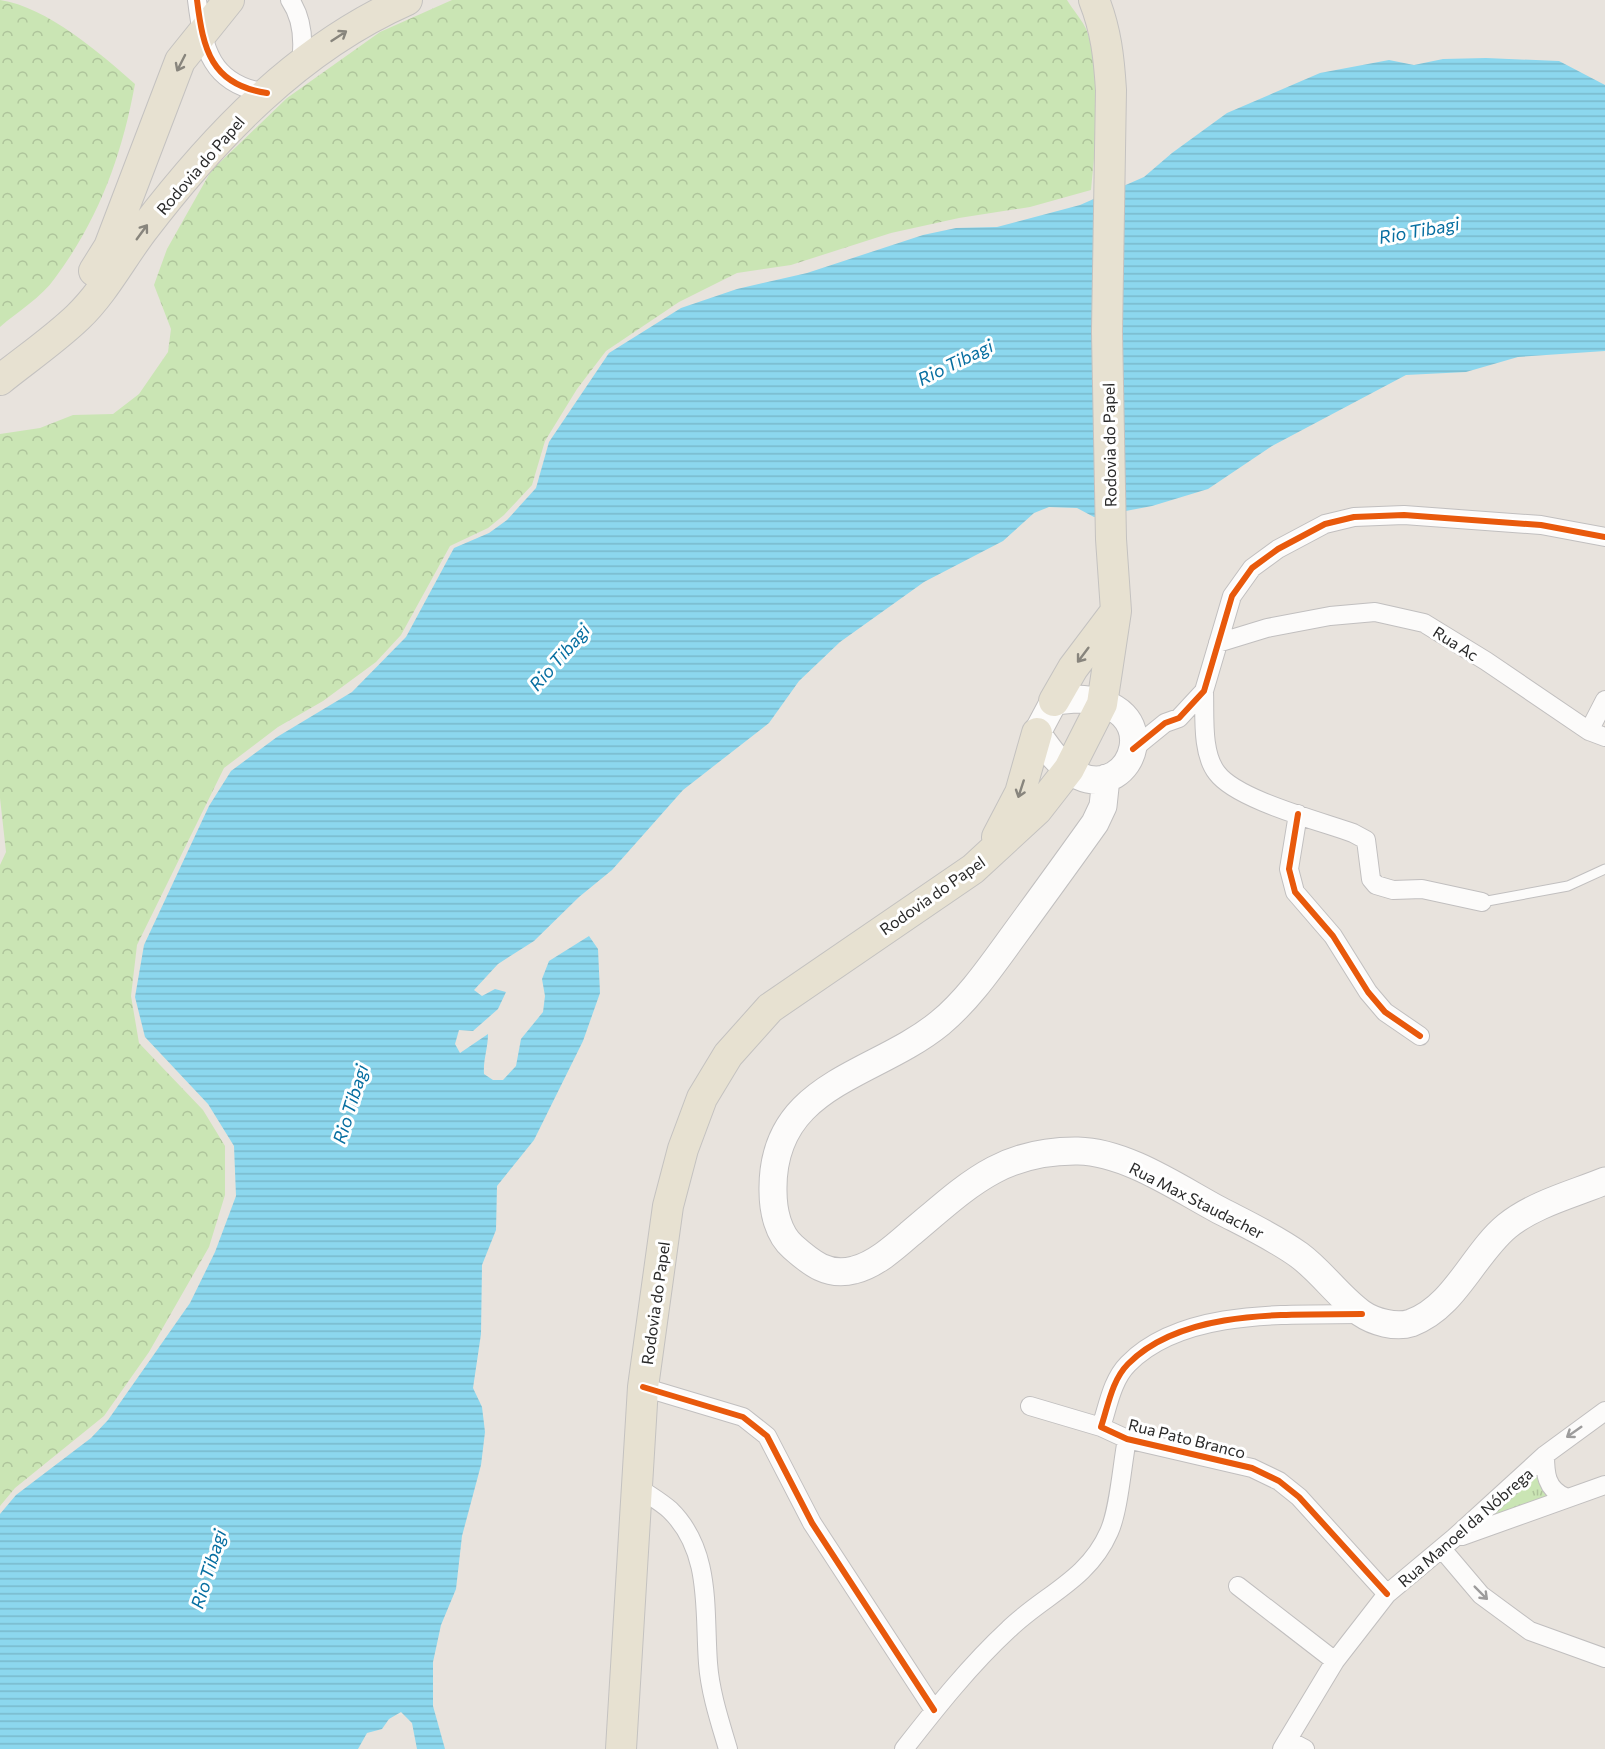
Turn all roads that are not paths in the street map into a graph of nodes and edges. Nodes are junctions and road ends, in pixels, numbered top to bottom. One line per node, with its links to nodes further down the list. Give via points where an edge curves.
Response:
1 (197, 0): 6 (street)
2 (229, 0): 6 (main road, Rodovia do Papel)
3 (290, 0): 7 (street, via 301,24)
4 (406, 0): 7 (main road, Rodovia do Papel, one-way to 4, via 370,16)
5 (1094, 0): 12 (main road, Rodovia do Papel, via 1105,34 1112,90 1107,332)
6 (201, 33): 8 (street, via 207,54 226,77 245,88); 9 (main road, Rodovia do Papel, one-way to 9, via 180,61 110,247)
7 (301, 62): 8 (main road, Rodovia do Papel)
8 (267, 93): 9 (main road, Rodovia do Papel, one-way to 8, via 78,317 101,290 142,231 221,136)
9 (50, 340): 10 (main road, Rodovia do Papel)
10 (0, 380)
11 (1605, 537): 13 (street, via 1541,525 1404,515 1354,517 1325,524 1252,568 1232,596)
12 (1116, 612): 16 (main road, one-way to 16, via 1073,668); 17 (main road, Rodovia do Papel)
13 (1218, 643): 14 (street); 21 (street, Rua Ac, via 1267,628 1330,616 1375,612 1424,623)
14 (1204, 691): 19 (street, via 1179,718); 25 (street, via 1209,755 1217,773 1261,800)
15 (1605, 700): 21 (street)
16 (1054, 701): 17 (main road, via 1089,699); 20 (main road)
17 (1102, 704): 18 (main road, via 1118,710); 23 (main road, Rodovia do Papel)
18 (1130, 722): 19 (street); 22 (main road)
19 (1164, 723): 22 (street)
20 (1037, 733): 23 (main road); 26 (main road, one-way to 26, via 1016,802 999,835)
21 (1597, 734)
22 (1133, 749): 24 (main road, via 1124,767)
23 (1069, 769): 24 (main road, via 1086,779); 26 (main road, Rodovia do Papel, via 1037,810)
24 (1106, 778): 31 (main road, Rua Max Staudacher, via 1103,806 1095,823 986,973 940,1023 848,1074 800,1110 780,1141 772,1169 773,1210 787,1241 813,1265 833,1272 856,1270 889,1252 988,1170 1054,1151 1088,1152 1141,1168 1262,1233 1300,1256)
25 (1298, 814): 28 (street, via 1366,840 1371,879 1376,885 1393,890 1422,889); 29 (street, via 1289,869 1295,892 1333,936 1385,1012)
26 (973, 868): 32 (main road, Rodovia do Papel, via 770,1008 728,1055 702,1098 671,1194)
27 (1605, 869): 28 (lane, via 1568,886)
28 (1482, 902)
29 (1420, 1036)
30 (1605, 1182): 31 (main road, Rua Max Staudacher, via 1545,1205 1507,1226 1432,1314 1407,1325 1383,1323)
31 (1362, 1314): 35 (street, via 1251,1316 1210,1323 1164,1339 1127,1364 1112,1389)
32 (643, 1387): 39 (main road, Rodovia do Papel); 46 (street, via 743,1417 767,1436 812,1523)
33 (1030, 1406): 35 (street, Rua Pato Branco)
34 (1605, 1411): 37 (street, Rua Manoel da Nóbrega, one-way to 37)
35 (1101, 1427): 36 (street, Rua Pato Branco)
36 (1127, 1439): 43 (street, Rua Pato Branco, via 1252,1468 1279,1480); 46 (street, via 1110,1530 1098,1552 1083,1573 1008,1629)
37 (1545, 1455): 40 (street, via 1546,1478); 41 (street, Rua Manoel da Nóbrega)
38 (1605, 1485): 40 (street)
39 (636, 1486): 48 (main road, Rodovia do Papel); 49 (street, via 670,1510 698,1555 704,1583 708,1666)
40 (1565, 1497): 41 (street)
41 (1448, 1544): 43 (street, Rua Manoel da Nóbrega); 44 (street, one-way to 44, via 1481,1595 1530,1631)
42 (1238, 1586): 45 (street)
43 (1387, 1594): 45 (street, Rua Manoel da Nóbrega)
44 (1605, 1658)
45 (1335, 1660): 47 (street, Rua Manoel da Nóbrega)
46 (934, 1710): 50 (street)
47 (1285, 1745): 51 (street)
48 (621, 1749)
49 (728, 1749)
50 (904, 1749)
51 (1305, 1749)

